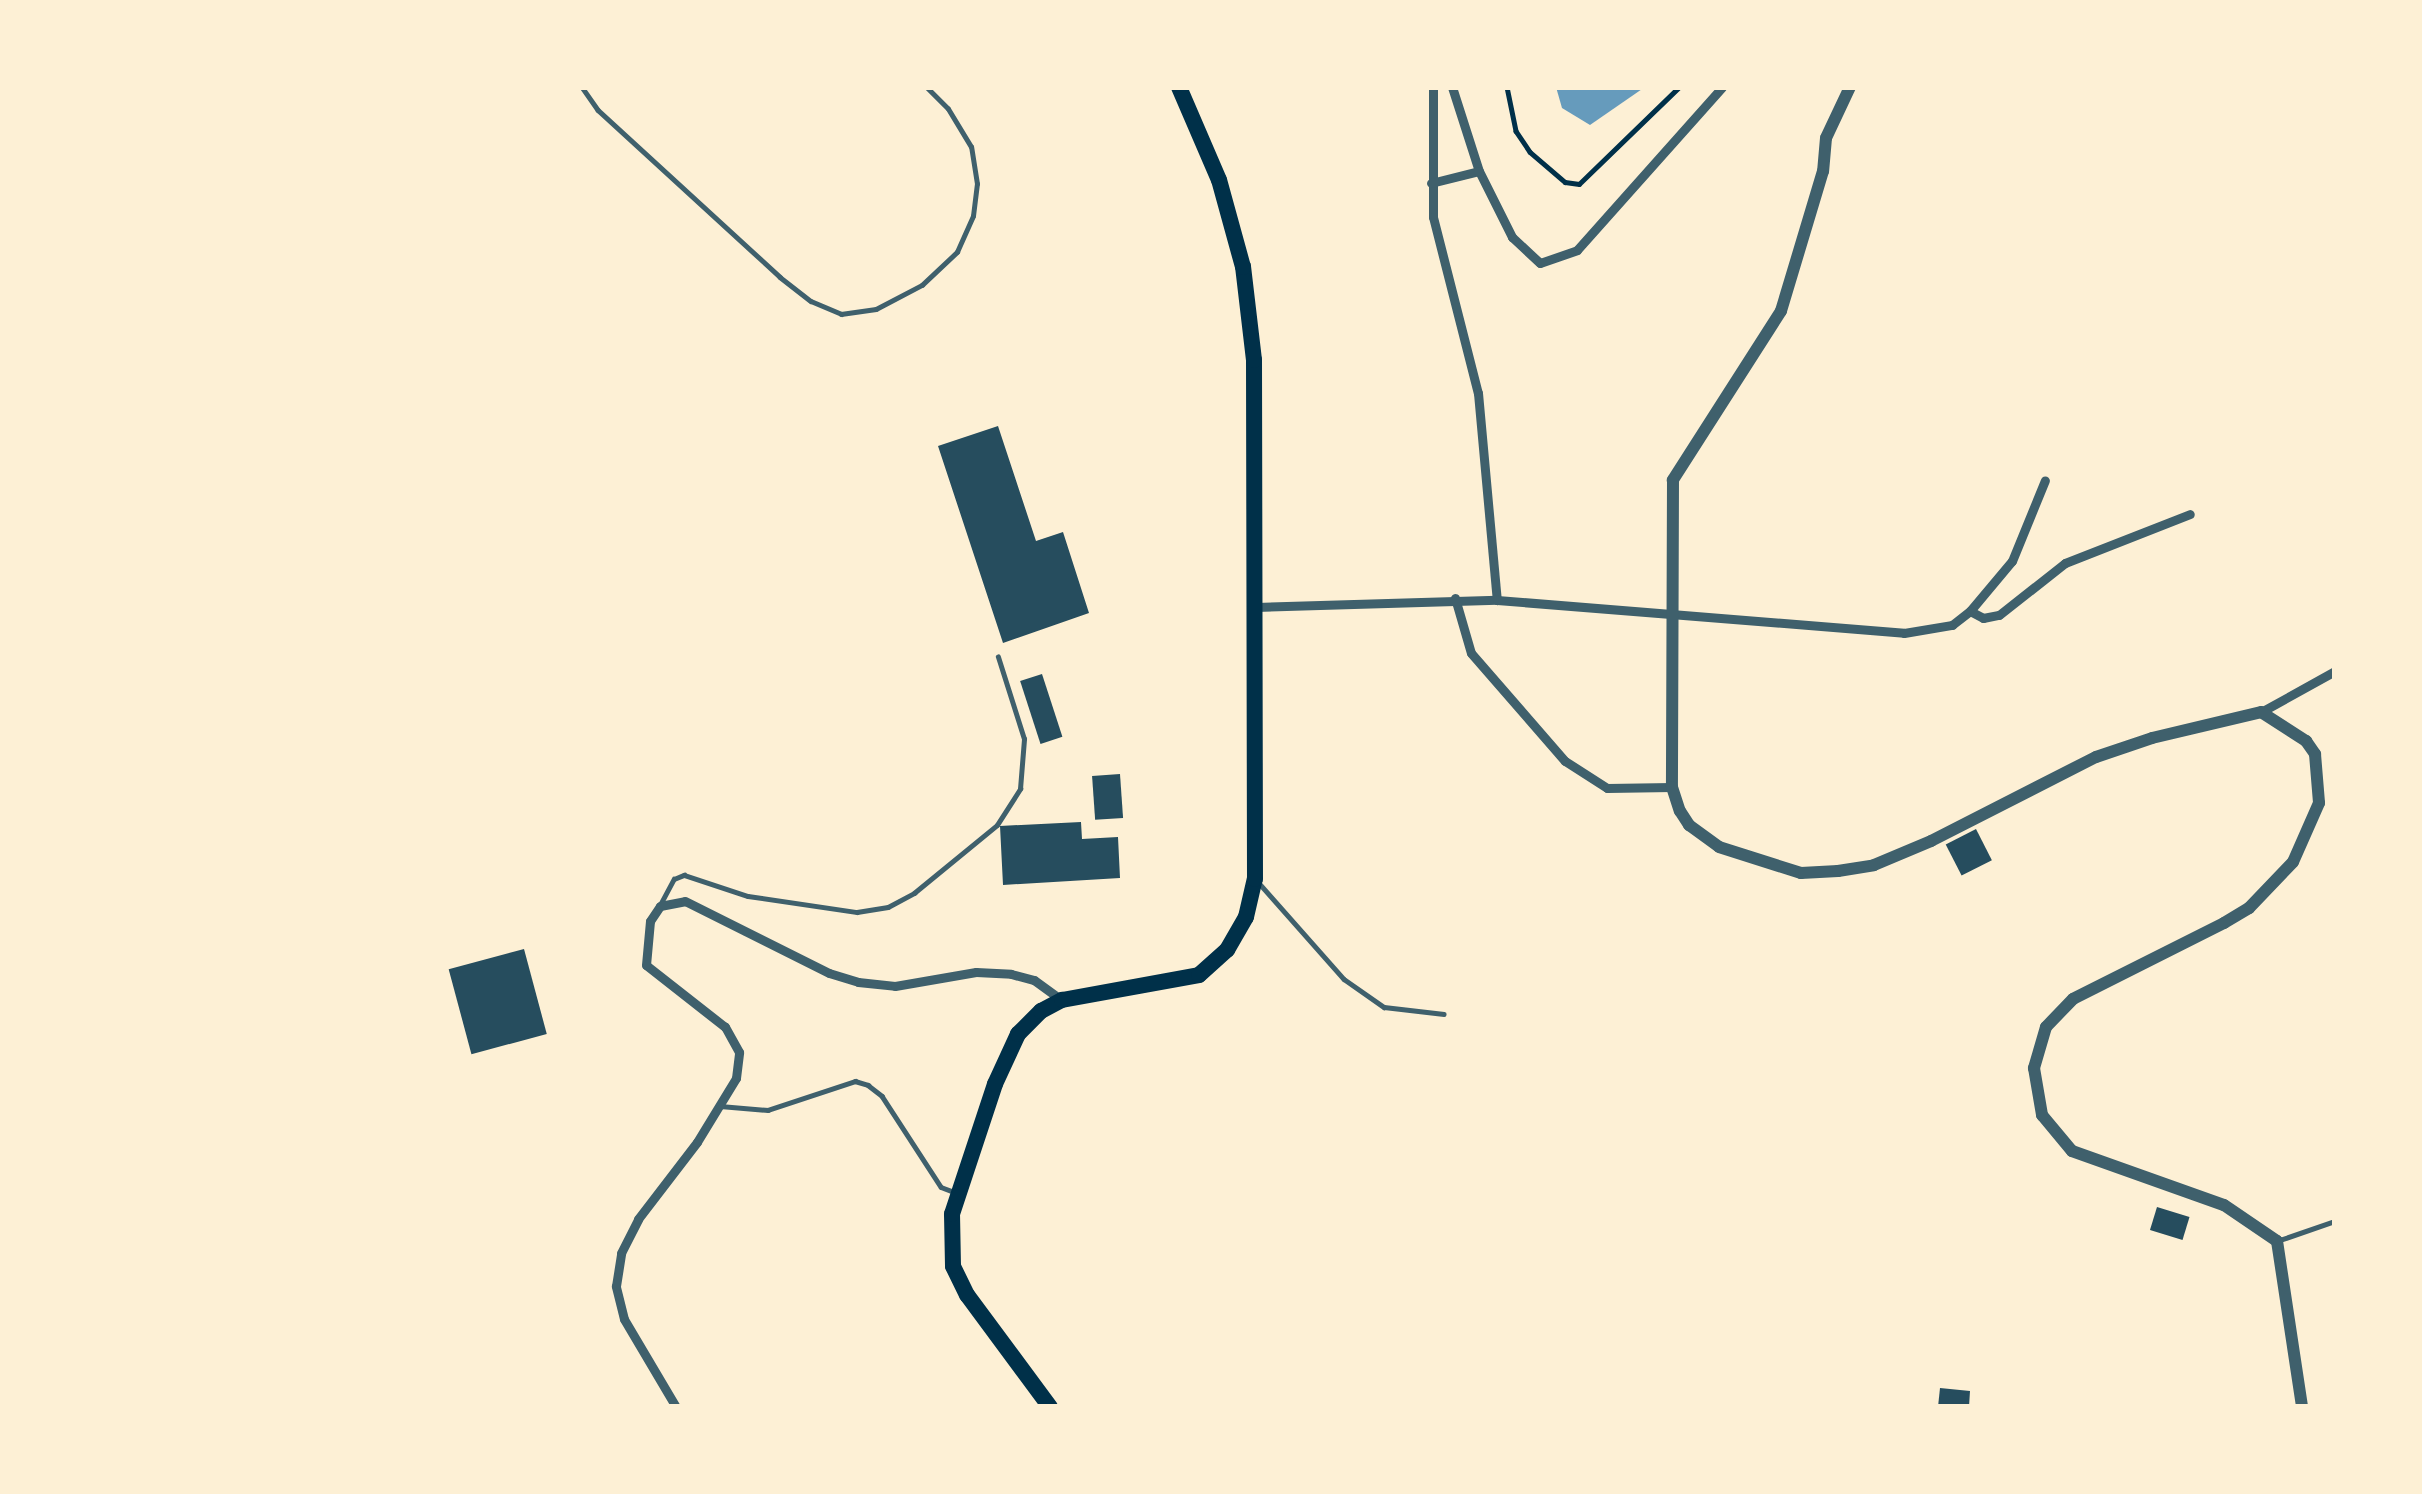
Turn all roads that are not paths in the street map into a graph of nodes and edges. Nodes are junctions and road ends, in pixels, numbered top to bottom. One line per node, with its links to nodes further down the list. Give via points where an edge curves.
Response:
1 (582, 87): 2 (lane, via 780,277 841,314 876,309 922,285 956,252 973,216 971,147)
2 (926, 87)
3 (1179, 87): 14 (highway, via 1219,180 1243,266 1254,360)
4 (1433, 87): 9 (street)
5 (1452, 87): 8 (street)
6 (1722, 87): 8 (street, via 1563,260 1540,263 1520,248)
7 (1850, 87): 16 (street, via 1826,139 1781,311 1673,480)
8 (1479, 171): 9 (street)
9 (1431, 183): 13 (street, via 1438,249 1478,393)
10 (2045, 480): 15 (street, via 2012,561)
11 (2190, 514): 15 (street, via 2065,563 1999,615)
12 (1455, 598): 13 (street); 14 (street); 20 (street, via 1471,653 1565,761 1607,788)
13 (1497, 600): 16 (street)
14 (1256, 607): 21 (highway)
15 (1970, 611): 16 (street, via 1952,626 1904,634)
16 (1672, 615): 20 (street)
17 (998, 657): 22 (lane, via 1024,739 1020,789 997,825 914,893 857,912 748,896 684,875)
18 (2335, 671): 19 (street)
19 (2261, 712): 20 (street, via 2096,757 1931,841 1838,871 1802,873 1719,847 1689,825); 28 (street, via 2315,754 2319,803 2294,862 2249,908 2073,999 2046,1027 2034,1067 2042,1115 2072,1151 2224,1204)
20 (1672, 787)
21 (1255, 878): 23 (highway, via 1227,950 1199,975); 24 (lane, via 1344,980 1384,1007)
22 (660, 905): 23 (street, via 685,901 858,982 1011,974); 25 (street, via 650,921 646,965 725,1027 739,1052)
23 (1062, 1000): 26 (highway, via 1018,1034)
24 (1444, 1013)
25 (720, 1106): 26 (lane, via 767,1110 855,1081 868,1085 940,1187); 29 (street, via 638,1219 616,1286 624,1319)
26 (958, 1193): 30 (highway, via 950,1244 958,1280)
27 (2335, 1221): 28 (lane)
28 (2277, 1241): 31 (street)
29 (676, 1407)
30 (1050, 1407)
31 (2302, 1407)

